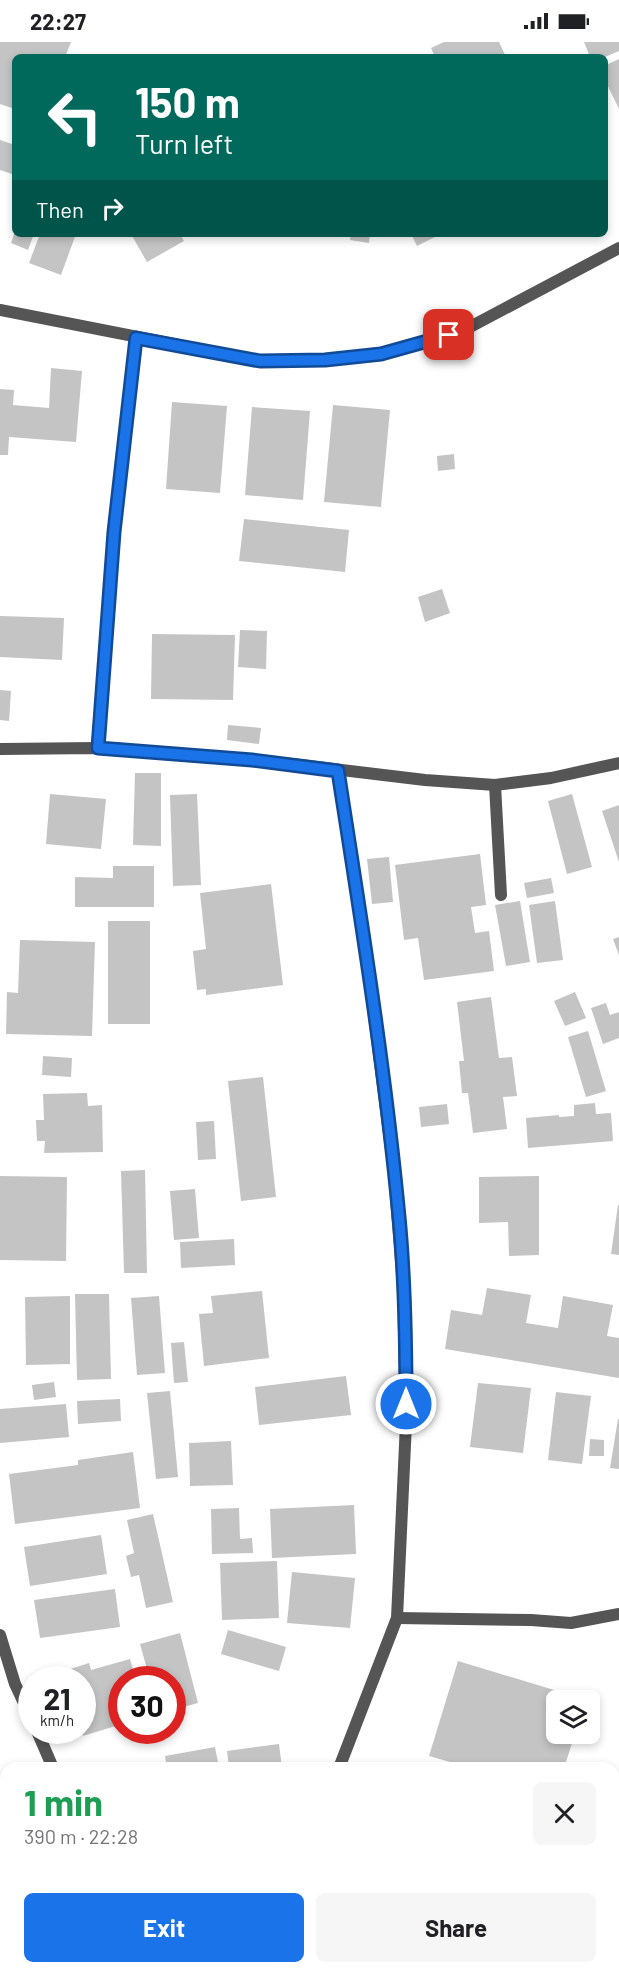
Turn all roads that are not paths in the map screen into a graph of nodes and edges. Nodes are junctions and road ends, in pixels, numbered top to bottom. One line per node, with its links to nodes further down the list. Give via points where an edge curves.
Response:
1 (619, 248): 3 (street, via 470,327 381,354 260,361)
2 (0, 310): 3 (street)
3 (136, 338): 4 (street, via 114,532)
4 (98, 748): 5 (street); 7 (street)
5 (0, 749)
6 (619, 764): 8 (street)
7 (338, 771): 8 (street); 11 (street, via 399,1219 406,1423)
8 (495, 785): 9 (street)
9 (501, 895)
10 (619, 1614): 11 (street, via 571,1623)
11 (397, 1618): 16 (street)
12 (0, 1635): 13 (street)
13 (18, 1690)
14 (43, 1744): 15 (street)
15 (50, 1762)
16 (341, 1762)

